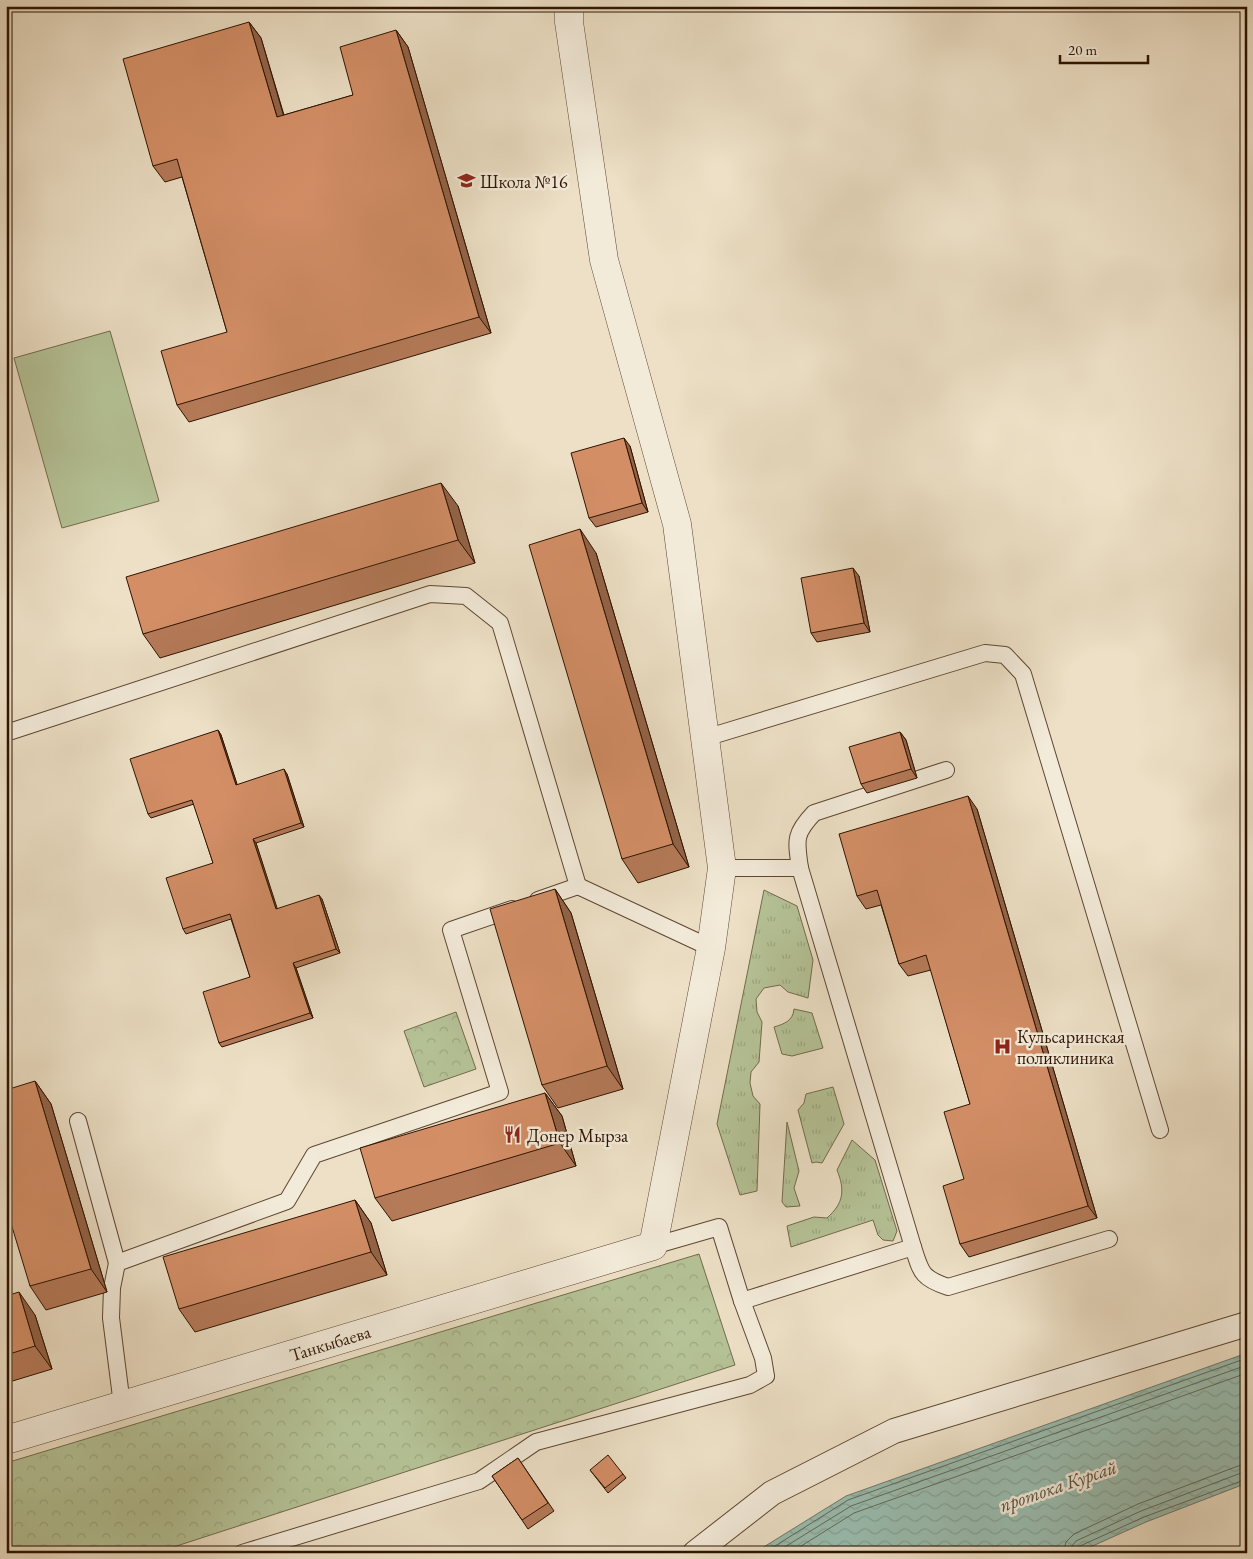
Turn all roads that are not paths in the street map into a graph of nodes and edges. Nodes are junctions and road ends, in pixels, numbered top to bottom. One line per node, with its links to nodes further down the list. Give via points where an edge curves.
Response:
1 (569, 6): 3 (street, via 604,260 678,524)
2 (6, 733): 7 (lane, via 430,594 466,596 500,623)
3 (705, 738): 5 (street); 10 (lane, via 985,653 1005,655 1023,674)
4 (946, 770): 6 (lane, via 814,813 801,827 796,844)
5 (722, 868): 6 (lane); 8 (street)
6 (800, 868): 13 (lane)
7 (578, 886): 8 (lane); 14 (lane, via 452,930 500,1092 314,1155 287,1201)
8 (711, 948): 12 (street)
9 (78, 1122): 14 (lane)
10 (1160, 1130)
11 (1109, 1239): 13 (lane, via 948,1287 931,1281 921,1271)
12 (653, 1246): 15 (lane, via 718,1228); 17 (street, Танкыбаева)
13 (913, 1247): 15 (lane)
14 (116, 1263): 17 (lane, via 111,1318)
15 (742, 1301): 19 (lane, via 763,1358 766,1376 750,1385 536,1442 479,1481)
16 (1247, 1324): 20 (street, via 894,1430 772,1493)
17 (122, 1405): 18 (street, Танкыбаева)
18 (6, 1440)
19 (242, 1553)
20 (695, 1553)

